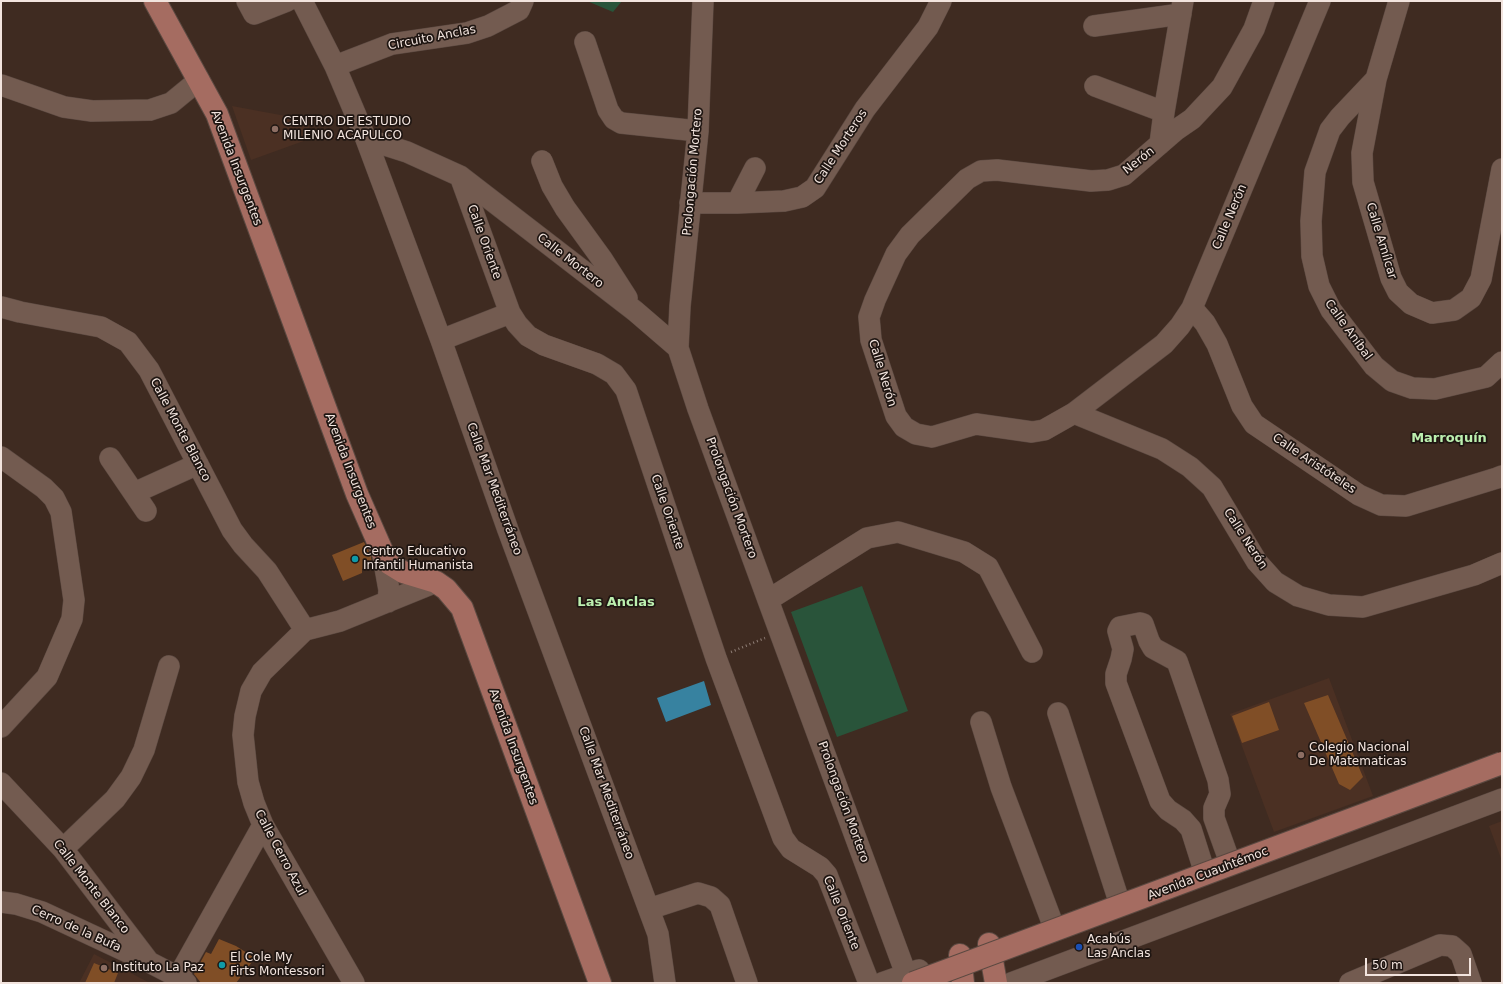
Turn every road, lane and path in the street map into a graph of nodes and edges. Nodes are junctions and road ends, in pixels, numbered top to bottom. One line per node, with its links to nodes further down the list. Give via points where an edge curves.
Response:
1 (155, 1): 16 (main road, Avenida Insurgentes)
2 (288, 1): 10 (street)
3 (302, 1): 14 (street, Calle Mar Mediterráneo)
4 (524, 1): 14 (street, Circuito Anclas, via 520,10 488,26 467,33 392,44)
5 (703, 1): 20 (street, Prolongación Mortero)
6 (941, 1): 29 (street, Calle Morteros, via 928,27 865,109 815,188 802,198)
7 (1264, 1): 22 (street, via 1254,29 1222,87 1192,119)
8 (1320, 1): 31 (street, Calle Nerón)
9 (1399, 1): 15 (street, Calle Amílcar)
10 (250, 7)
11 (1182, 7): 12 (street); 19 (street, Nerón)
12 (1094, 26)
13 (585, 42): 20 (street, via 608,110 614,119 621,123)
14 (335, 66): 21 (street, Calle Mar Mediterráneo)
15 (1376, 79): 25 (street, Calle Amílcar, via 1362,153 1363,182 1391,278 1398,292 1411,304 1432,313 1454,310 1471,298 1481,278); 36 (street, Calle Aníbal, via 1330,130 1315,172 1311,220 1312,256 1319,286 1331,310 1374,366 1392,381 1412,388 1435,389 1486,377)
16 (199, 80): 17 (street, via 171,103 150,110 92,111 64,107); 44 (main road, Avenida Insurgentes, via 217,114 357,494)
17 (1, 85)
18 (1095, 86): 19 (street)
19 (1164, 112): 22 (street, Nerón)
20 (698, 131): 28 (street, Prolongación Mortero)
21 (366, 139): 27 (street, via 407,152); 34 (street, Calle Mar Mediterráneo)
22 (1160, 144): 26 (street, Nerón, via 1124,175 1108,180)
23 (542, 161): 32 (street, via 552,186 565,208)
24 (756, 168): 29 (street)
25 (1502, 169)
26 (997, 170): 37 (street, Calle Nerón, via 981,171 967,179 910,235 896,254 875,300 869,317 871,340 896,416 904,426 916,434 932,437 976,424 1032,432 1044,430)
27 (460, 176): 32 (street, Calle Mortero); 33 (street, Calle Oriente)
28 (690, 202): 29 (street, Calle Morteros); 35 (street, Prolongación Mortero)
29 (736, 204)
30 (1, 307): 40 (street, Calle Monte Blanco, via 101,327 128,342 149,370)
31 (1192, 308): 37 (street, Calle Nerón, via 1164,344); 41 (street, Calle Aristóteles, via 1205,323 1217,344 1242,406 1254,424 1359,495 1382,504 1406,506)
32 (635, 311): 35 (street, Calle Mortero)
33 (510, 313): 34 (street); 52 (street, Calle Oriente, via 528,336 544,346 597,364 614,374 626,390)
34 (441, 340): 68 (street, Calle Mar Mediterráneo, via 508,530)
35 (678, 348): 47 (street, Prolongación Mortero)
36 (1502, 362)
37 (1074, 413): 45 (street, Calle Nerón, via 1162,449 1190,467 1212,487 1257,562 1275,582 1298,596 1329,605 1363,607 1474,574)
38 (1, 457): 56 (street, via 54,498 61,512 74,600 72,619 47,677)
39 (110, 458): 42 (street)
40 (198, 464): 42 (street); 49 (street, Calle Monte Blanco, via 232,530 267,571)
41 (1502, 476)
42 (134, 494): 43 (street)
43 (146, 511)
44 (382, 551): 46 (main road, Avenida Insurgentes, via 390,564 402,572); 48 (street, via 389,590)
45 (1502, 563)
46 (436, 582): 48 (street); 76 (main road, Avenida Insurgentes, via 446,589 462,608)
47 (768, 600): 50 (street, Prolongación Mortero); 51 (street, via 867,538 898,532 964,552 988,567)
48 (388, 602): 49 (street, via 340,621)
49 (304, 630): 62 (street, Calle Cerro Azul, via 262,672 251,691 245,716 243,735 248,782)
50 (780, 632): 52 (path); 73 (street, Prolongación Mortero)
51 (1032, 652)
52 (716, 658): 79 (street, Calle Oriente, via 783,838 791,849 820,867 827,875)
53 (169, 666): 63 (street, via 144,750 132,777 115,800)
54 (1058, 713): 66 (street)
55 (982, 722): 69 (street, via 1001,787)
56 (1, 726)
57 (1502, 752): 64 (street)
58 (1502, 763): 73 (main road, Avenida Cuauhtémoc, bridge)
59 (1502, 779): 81 (main road, Avenida Cuauhtémoc)
60 (1, 782): 63 (street, Calle Monte Blanco)
61 (1502, 799): 84 (street)
62 (263, 825): 74 (street); 75 (street, Calle Cerro Azul)
63 (63, 849): 72 (street, Calle Monte Blanco)
64 (1228, 857): 65 (street); 65 (street, via 1214,818 1214,808 1220,794 1218,780 1177,661 1153,648 1143,624 1120,627 1118,631 1123,649 1116,683 1160,801 1190,829)
65 (1203, 867): 66 (street)
66 (1118, 898): 69 (street)
67 (1, 902): 72 (street, Cerro de la Bufa, via 42,912)
68 (649, 909): 77 (street, Calle Mar Mediterráneo, via 658,934); 78 (street, via 698,893 711,897 720,905)
69 (1052, 922): 70 (street)
70 (990, 944): 71 (street); 83 (main road)
71 (960, 954): 73 (street); 82 (main road)
72 (149, 962): 74 (street, Calle Monte Blanco)
73 (910, 979): 80 (street)
74 (182, 980)
75 (354, 983)
76 (600, 983)
77 (665, 983)
78 (747, 983)
79 (869, 983)
80 (882, 983)
81 (956, 983)
82 (963, 983)
83 (996, 983)
84 (1011, 983)
85 (1350, 983): 86 (street, via 1440,945 1452,946 1461,954)
86 (1471, 983)

